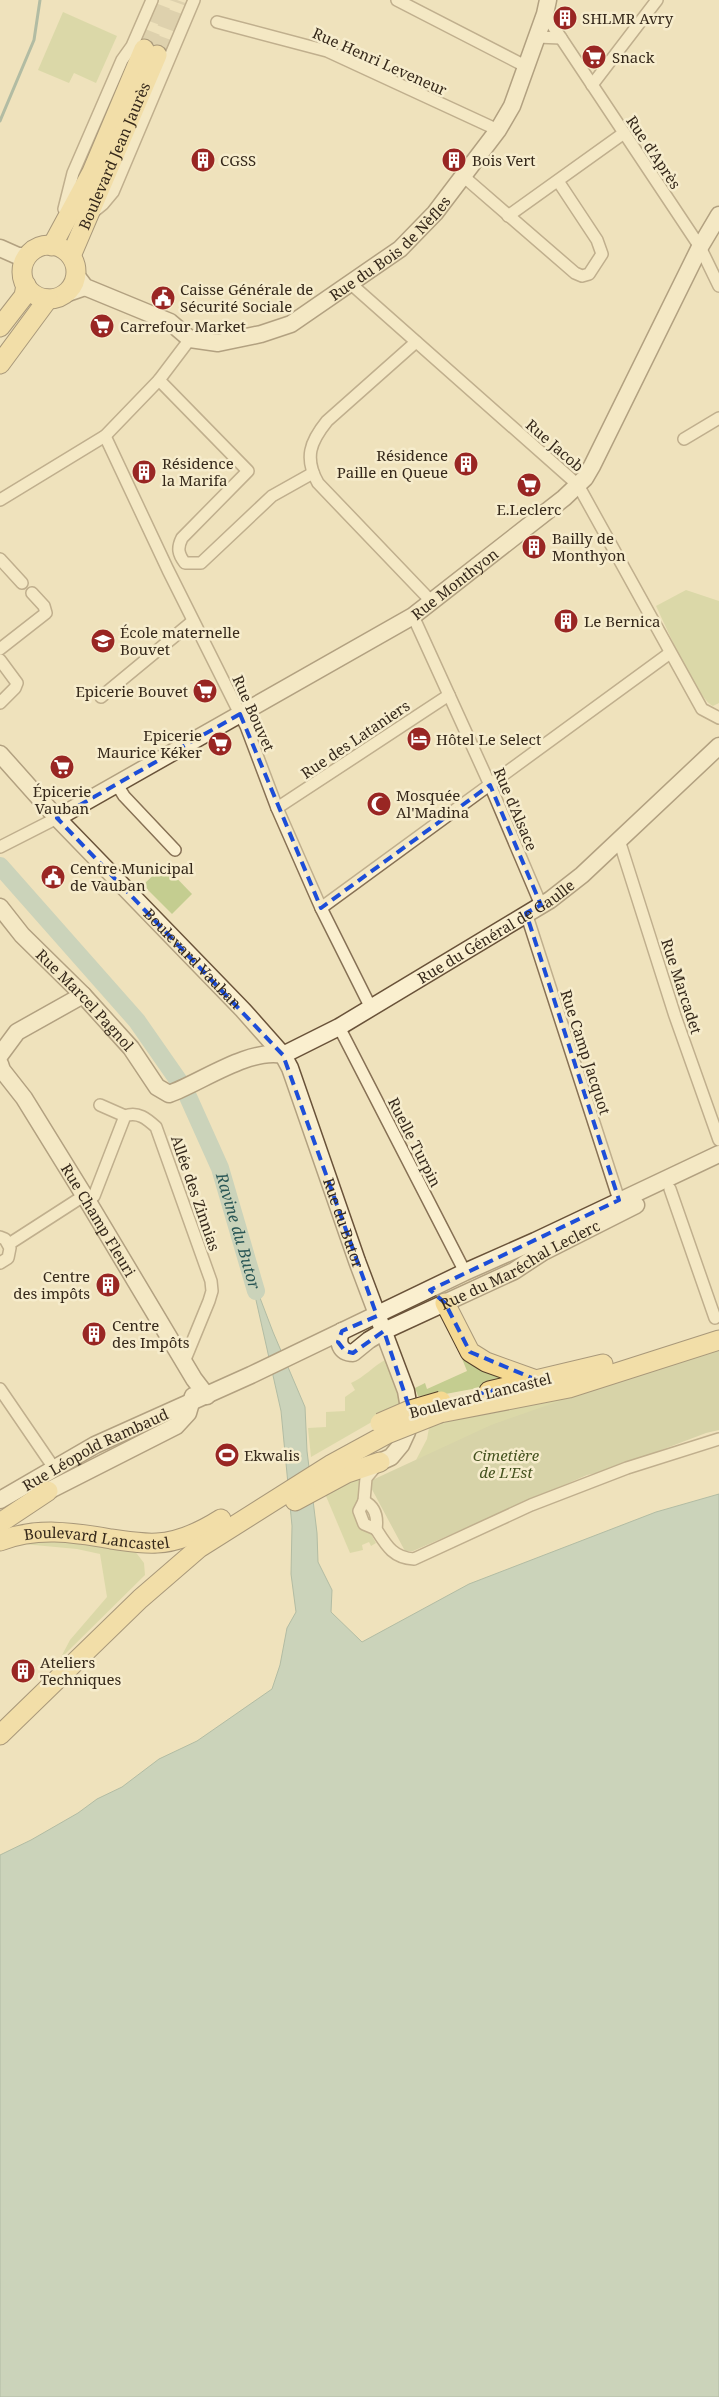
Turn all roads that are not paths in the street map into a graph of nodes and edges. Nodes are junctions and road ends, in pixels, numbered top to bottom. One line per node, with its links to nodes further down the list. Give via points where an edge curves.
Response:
1 (152, 0): 18 (street, via 73,173)
2 (194, 0): 15 (street, via 112,192)
3 (397, 0): 9 (street)
4 (657, 0): 10 (street)
5 (547, 7): 7 (main road, Rue du Bois de Nèfles); 8 (street, Rue d'Après)
6 (217, 22): 11 (street, Rue Henri Leveneur, via 327,51)
7 (537, 37): 8 (street); 9 (main road, Rue du Bois de Nèfles)
8 (561, 38): 10 (street, Rue d'Après)
9 (527, 67): 11 (main road, Rue du Bois de Nèfles, via 518,93)
10 (592, 85): 12 (street, Rue d'Après)
11 (498, 130): 13 (main road, Rue du Bois de Nèfles)
12 (624, 133): 14 (street); 20 (street, Rue d'Après)
13 (463, 176): 17 (street); 24 (main road, Rue du Bois de Nèfles, via 408,243)
14 (558, 180): 17 (street); 17 (street, via 597,240 602,254 589,274 575,273)
15 (90, 214): 18 (main road, Boulevard Jean Jaurès, via 150,52); 21 (main road, Boulevard Jean Jaurès)
16 (719, 215): 20 (main road, Rue Monthyon)
17 (508, 216)
18 (52, 246): 21 (main road); 22 (main road, via 36,249)
19 (0, 248): 22 (main road)
20 (700, 248): 26 (street, Rue d'Après); 37 (main road, Rue Monthyon, via 604,444)
21 (71, 256): 23 (main road)
22 (23, 259): 25 (main road)
23 (80, 281): 27 (main road); 29 (main road, via 170,322)
24 (351, 284): 29 (main road, Rue du Bois de Nèfles, via 291,324 277,329 218,343); 30 (street, Rue Jacob)
25 (26, 285): 27 (main road, via 36,296); 28 (main road, via 24,296)
26 (719, 286)
27 (56, 297): 31 (main road)
28 (0, 327)
29 (190, 339): 32 (street)
30 (416, 342): 36 (street, via 315,435 310,460); 37 (street, Rue Jacob)
31 (0, 364)
32 (159, 380): 34 (street); 36 (street, via 248,471 182,538 179,555 185,563 201,563 272,496)
33 (719, 418): 35 (street)
34 (105, 436): 38 (street); 44 (street, Rue Bouvet)
35 (684, 439)
36 (313, 473): 42 (street, via 318,483)
37 (578, 485): 42 (main road, Rue Monthyon); 46 (street, Rue Jacob)
38 (0, 500)
39 (0, 559): 40 (street)
40 (22, 583)
41 (32, 594): 45 (street, via 44,606 46,613)
42 (431, 601): 43 (main road, Rue Monthyon)
43 (413, 616): 48 (street, Rue d'Alsace); 51 (main road, Rue Monthyon)
44 (193, 621): 49 (street); 51 (street, Rue Bouvet)
45 (0, 649)
46 (670, 652): 52 (street, Rue Jacob, via 702,709); 56 (street)
47 (0, 660): 50 (street, via 17,683)
48 (449, 695): 56 (street, Rue d'Alsace); 57 (street, Rue des Lataniers)
49 (101, 697)
50 (0, 703)
51 (240, 714): 55 (main road, Rue Monthyon); 57 (street, Rue Bouvet)
52 (719, 718)
53 (719, 746): 59 (main road, Rue du Général de Gaulle)
54 (0, 754): 58 (main road, Boulevard Vauban)
55 (116, 783): 58 (main road, Rue Monthyon); 61 (street, via 124,796)
56 (490, 785): 62 (street, Rue d'Alsace); 64 (street)
57 (277, 808): 64 (street, Rue Bouvet)
58 (57, 818): 60 (street); 68 (main road, Boulevard Vauban)
59 (619, 840): 62 (main road, Rue du Général de Gaulle, via 571,885); 77 (street, Rue Marcadet, via 675,1016)
60 (0, 847)
61 (175, 850)
62 (541, 904): 65 (main road, Rue du Général de Gaulle)
63 (0, 907): 66 (main road, Rue Marcel Pagnol, via 22,935)
64 (321, 908): 67 (street, Rue Bouvet)
65 (526, 913): 67 (main road, Rue du Général de Gaulle); 82 (street, Rue Camp Jacquot)
66 (78, 989): 70 (main road, via 60,1007 17,1032); 74 (main road, Rue Marcel Pagnol, via 130,1048 157,1087)
67 (370, 1006): 69 (main road, Rue du Général de Gaulle)
68 (258, 1027): 71 (main road, Boulevard Vauban); 72 (main road, Rue du Général de Gaulle, via 255,1045)
69 (339, 1027): 71 (main road, Rue du Général de Gaulle); 85 (street, Ruelle Turpin)
70 (0, 1055)
71 (283, 1055): 72 (main road, Rue du Général de Gaulle, via 274,1053); 88 (main road, Rue du Butor, via 293,1072)
72 (241, 1061): 74 (main road, Rue du Général de Gaulle)
73 (0, 1064): 81 (main road, Rue Champ Fleuri)
74 (169, 1094)
75 (100, 1105): 76 (street, Allée des Zinnias)
76 (125, 1116): 81 (street, via 94,1196); 94 (street, Allée des Zinnias, via 138,1115 156,1127 211,1281 209,1301)
77 (719, 1140)
78 (719, 1154): 82 (main road, Rue du Maréchal Leclerc)
79 (719, 1166): 80 (main road, Rue du Maréchal Leclerc)
80 (670, 1189): 87 (main road, Rue du Maréchal Leclerc, via 543,1252 514,1271); 89 (street)
81 (86, 1198): 83 (street); 94 (main road, Rue Champ Fleuri)
82 (619, 1200): 85 (main road, Rue du Maréchal Leclerc)
83 (4, 1240): 84 (street, via 10,1254)
84 (0, 1263)
85 (465, 1272): 86 (main road, Rue du Maréchal Leclerc)
86 (432, 1289): 87 (street); 88 (main road, Rue du Maréchal Leclerc)
87 (445, 1303): 91 (main road, Rue du Maréchal Leclerc); 95 (main road, via 470,1352 486,1362)
88 (378, 1315): 90 (main road, Rue du Maréchal Leclerc); 91 (main road, Rue du Butor)
89 (717, 1323): 95 (main road, Boulevard Lancastel, via 586,1370)
90 (342, 1331): 91 (main road, Rue du Maréchal Leclerc, via 338,1342 348,1353 354,1353); 93 (main road, Rue du Maréchal Leclerc)
91 (384, 1332): 100 (main road, Rue du Butor, via 406,1391 410,1414 401,1446 391,1457)
92 (719, 1340): 98 (main road, Boulevard Lancastel, via 569,1388)
93 (308, 1348): 97 (main road, Rue Léopold Rambaud)
94 (184, 1362): 97 (main road, Rue Champ Fleuri, via 194,1379)
95 (537, 1380): 98 (main road, Boulevard Lancastel)
96 (0, 1389): 101 (street)
97 (199, 1399): 101 (main road, Rue Léopold Rambaud, via 95,1445); 103 (main road, Rue Léopold Rambaud, via 176,1426)
98 (440, 1407): 102 (main road, Boulevard Lancastel, bridge, via 410,1410)
99 (719, 1439): 100 (street, via 628,1468 531,1505 414,1559 397,1556 376,1528 364,1524 360,1511 366,1478)
100 (380, 1462): 102 (main road)
101 (54, 1468): 104 (main road, Rue Léopold Rambaud)
102 (326, 1468): 105 (main road, Boulevard Lancastel); 105 (main road)
103 (48, 1491): 106 (main road)
104 (0, 1500)
105 (246, 1516): 107 (main road, Boulevard Lancastel, via 180,1539 157,1543 47,1531); 108 (main road, via 213,1548 140,1599)
106 (0, 1523)
107 (0, 1541)
108 (0, 1735)

